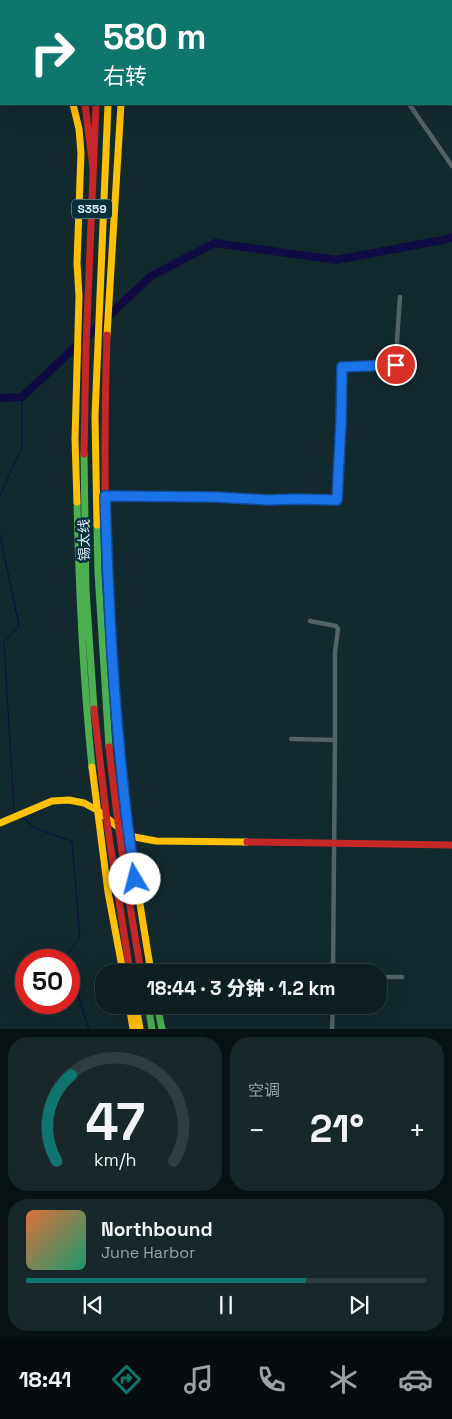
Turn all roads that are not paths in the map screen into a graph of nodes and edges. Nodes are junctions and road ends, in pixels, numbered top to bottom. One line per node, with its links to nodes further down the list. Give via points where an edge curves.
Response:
1 (73, 105): 14 (main road, via 81,153 75,439 78,560 87,718)
2 (85, 105): 8 (main road)
3 (96, 105): 8 (main road, 锡太线 / S359)
4 (108, 105): 17 (main road, 锡太线 / S359, via 95,416 98,573 107,727)
5 (121, 105): 10 (main road, via 108,303)
6 (410, 105): 7 (street)
7 (452, 166)
8 (93, 168): 15 (main road, 锡太线 / S359, via 85,352 86,590 96,731)
9 (400, 297): 10 (street, via 396,365 342,367 337,500)
10 (105, 496): 18 (main road, via 116,726)
11 (310, 621): 13 (street, via 338,629)
12 (291, 739): 13 (street)
13 (334, 740): 19 (street)
14 (97, 810): 15 (main road); 16 (main road, via 84,803 52,800); 21 (main road)
15 (107, 819): 17 (main road); 22 (main road, 锡太线 / S359)
16 (0, 823)
17 (118, 828): 18 (main road); 23 (main road, 锡太线 / S359)
18 (128, 836): 19 (main road, via 156,841); 24 (main road)
19 (335, 843): 20 (main road); 25 (street)
20 (452, 845)
21 (122, 964)
22 (129, 964)
23 (140, 964)
24 (150, 964)
25 (333, 964)
26 (387, 977): 27 (street)
27 (402, 978)
28 (130, 1014): 33 (main road)
29 (138, 1014): 34 (main road)
30 (150, 1014): 35 (main road)
31 (159, 1014): 36 (main road)
32 (333, 1014): 37 (street)
33 (133, 1029)
34 (140, 1029)
35 (152, 1029)
36 (162, 1029)
37 (332, 1029)

